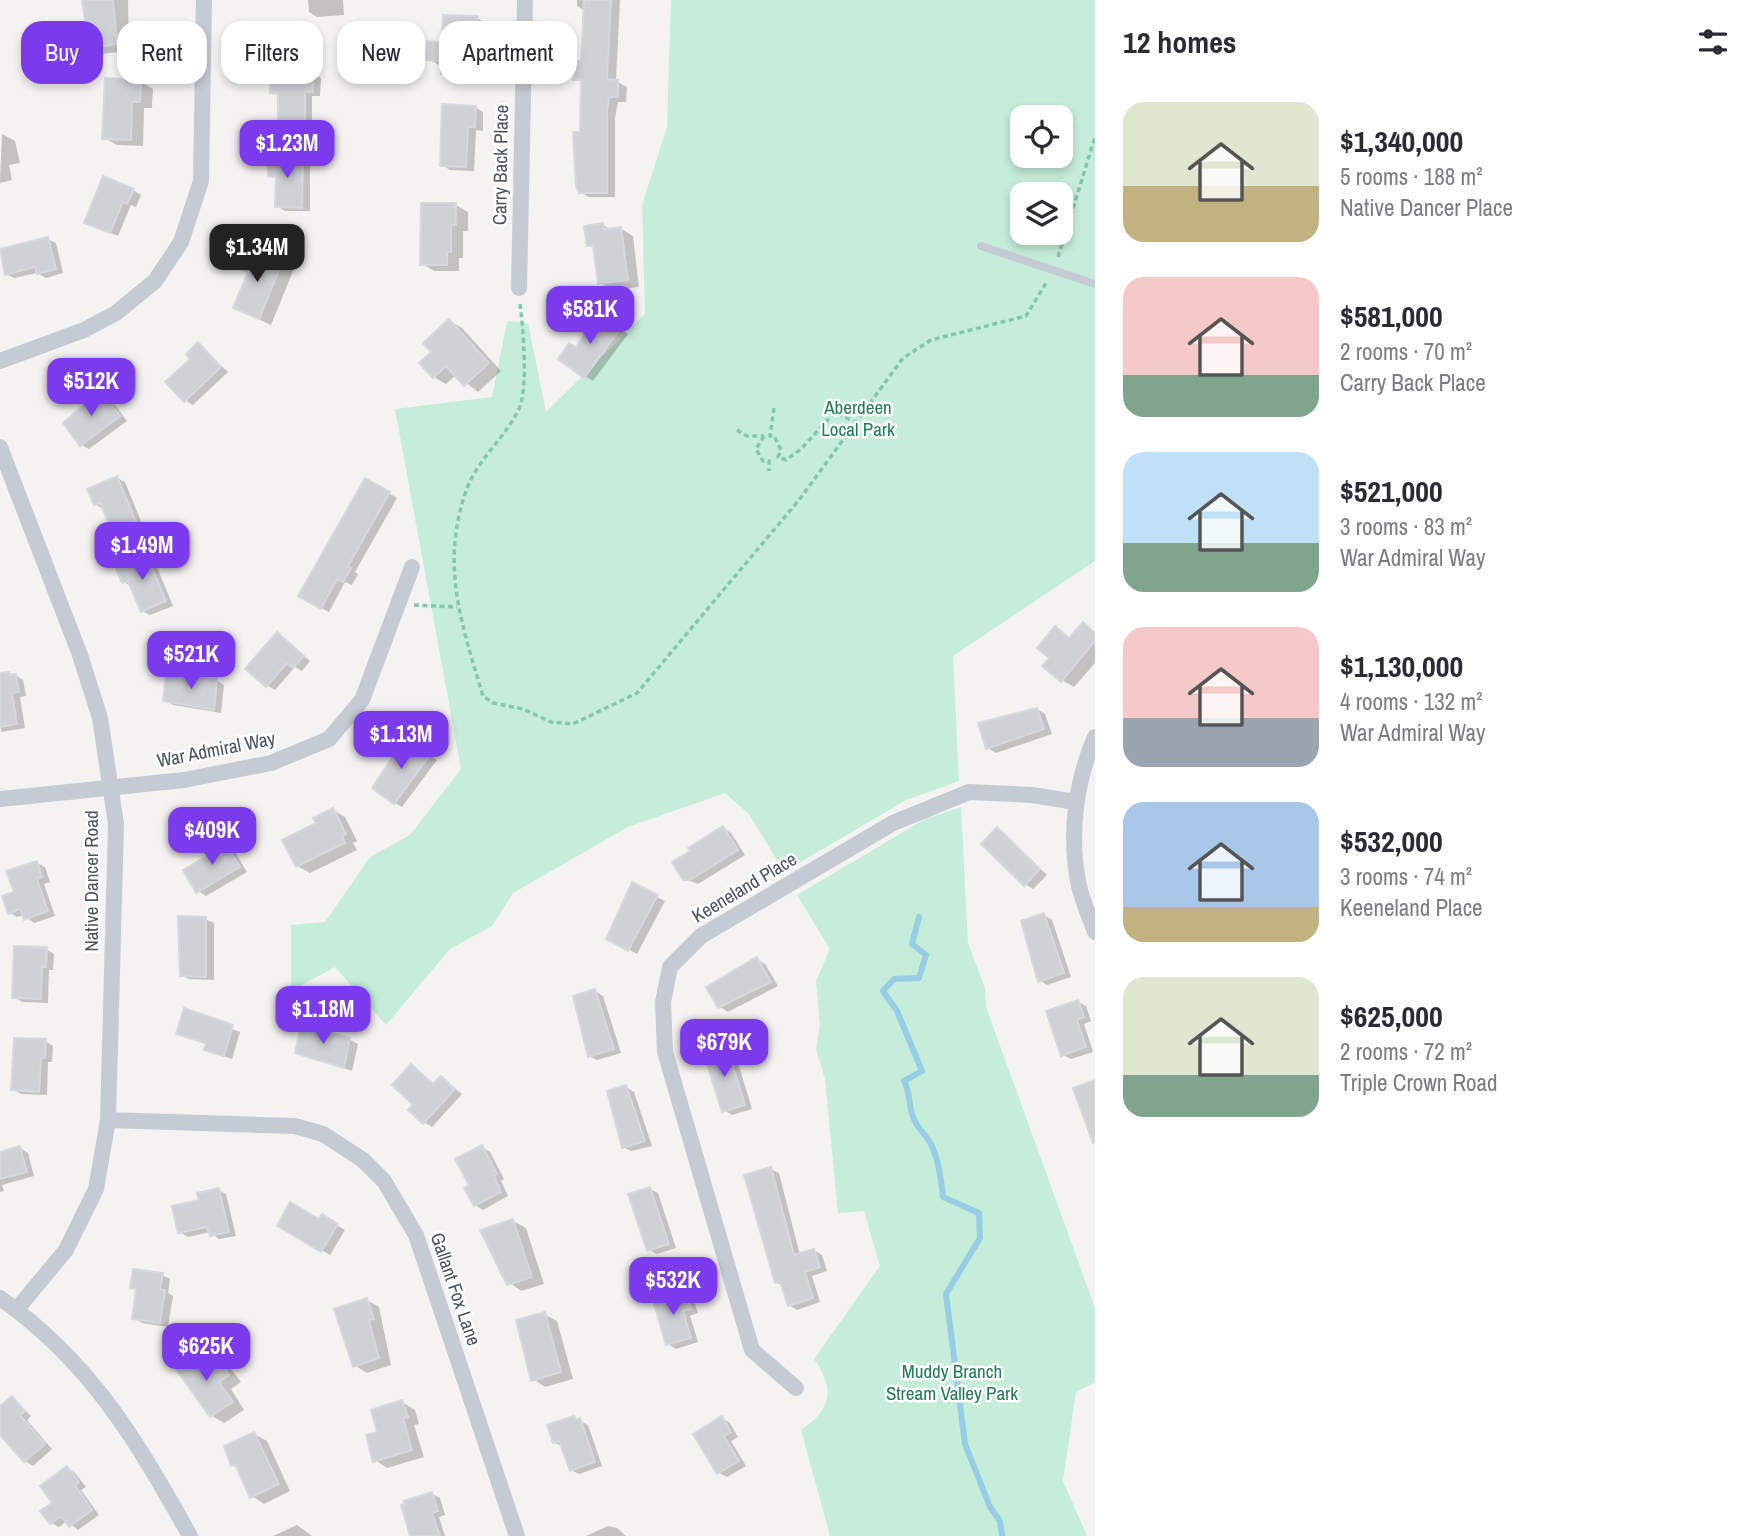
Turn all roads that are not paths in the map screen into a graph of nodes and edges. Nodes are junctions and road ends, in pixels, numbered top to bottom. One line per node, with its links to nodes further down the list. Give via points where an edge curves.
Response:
1 (204, 0): 6 (street, via 201,181 181,242 155,281 116,313)
2 (525, 0): 5 (street, Carry Back Place)
3 (981, 246): 4 (lane)
4 (1095, 284)
5 (519, 288)
6 (0, 361)
7 (0, 447): 10 (street, Native Dancer Road, via 80,655 100,718)
8 (412, 567): 10 (street, War Admiral Way, via 362,699 328,739 271,763)
9 (1095, 737): 12 (street)
10 (112, 788): 11 (street, War Admiral Way); 14 (street, Native Dancer Road, via 116,824)
11 (0, 799)
12 (1076, 802): 13 (street, via 1078,882); 17 (street, Keeneland Place, via 969,792 944,802 893,823 701,936 670,967 663,1002 665,1052 752,1350)
13 (1095, 932)
14 (107, 1120): 16 (street, Native Dancer Road, via 88,1210 66,1250); 19 (street, Gallant Fox Lane, via 295,1126 323,1134 363,1160 384,1181 416,1235)
15 (0, 1298): 16 (street)
16 (17, 1309): 18 (street, via 86,1374 139,1445)
17 (796, 1388)
18 (190, 1536)
19 (517, 1536)

